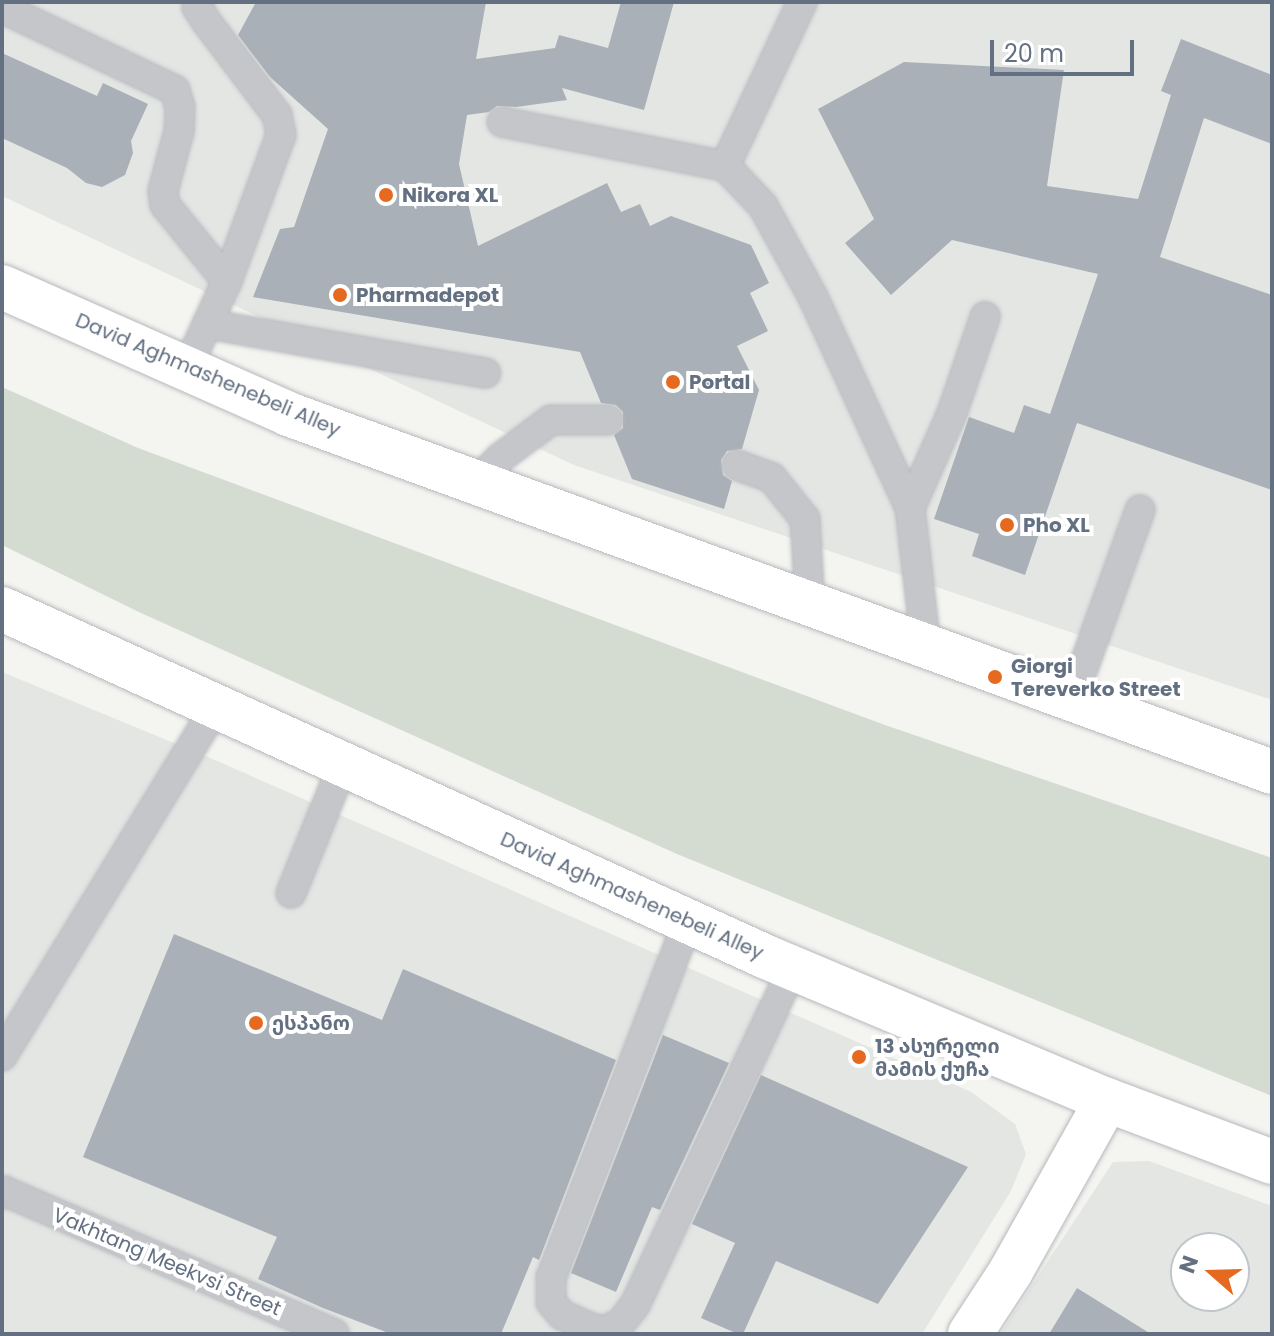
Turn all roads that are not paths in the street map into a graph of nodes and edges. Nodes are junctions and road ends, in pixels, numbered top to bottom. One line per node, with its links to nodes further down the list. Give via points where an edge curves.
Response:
1 (199, 2): 6 (lane, via 206,21 277,115 281,135)
2 (802, 2): 5 (lane)
3 (2, 8): 6 (lane, via 175,90 179,131 163,191 165,205)
4 (502, 122): 5 (lane)
5 (725, 166): 15 (lane, via 763,206 813,297)
6 (227, 281): 9 (lane)
7 (2, 287): 10 (main road, David Aghmashenebeli Alley)
8 (985, 317): 15 (lane, via 952,413)
9 (207, 324): 10 (lane); 11 (lane)
10 (187, 368): 14 (main road, David Aghmashenebeli Alley, via 288,414)
11 (486, 373)
12 (608, 420): 14 (lane, via 551,420)
13 (737, 465): 17 (lane, via 772,478 805,519)
14 (476, 482): 17 (main road, David Aghmashenebeli Alley)
15 (910, 508): 19 (lane)
16 (1140, 510): 20 (lane)
17 (810, 604): 19 (main road, David Aghmashenebeli Alley)
18 (2, 609): 21 (main road, David Aghmashenebeli Alley)
19 (926, 646): 20 (main road, David Aghmashenebeli Alley)
20 (1072, 699): 23 (main road, David Aghmashenebeli Alley)
21 (216, 707): 22 (main road, David Aghmashenebeli Alley); 27 (lane)
22 (343, 765): 24 (lane); 25 (main road, David Aghmashenebeli Alley)
23 (1272, 772)
24 (291, 893)
25 (688, 921): 26 (main road, David Aghmashenebeli Alley); 26 (lane, via 551,1277 551,1302 562,1315 604,1331 620,1324 635,1305)
26 (793, 967): 28 (main road, David Aghmashenebeli Alley)
27 (2, 1056)
28 (1107, 1100): 29 (main road, David Aghmashenebeli Alley); 32 (main road)
29 (1272, 1162)
30 (2, 1194): 31 (lane, Vakhtang Meekvsi Street)
31 (334, 1334)
32 (970, 1334)

